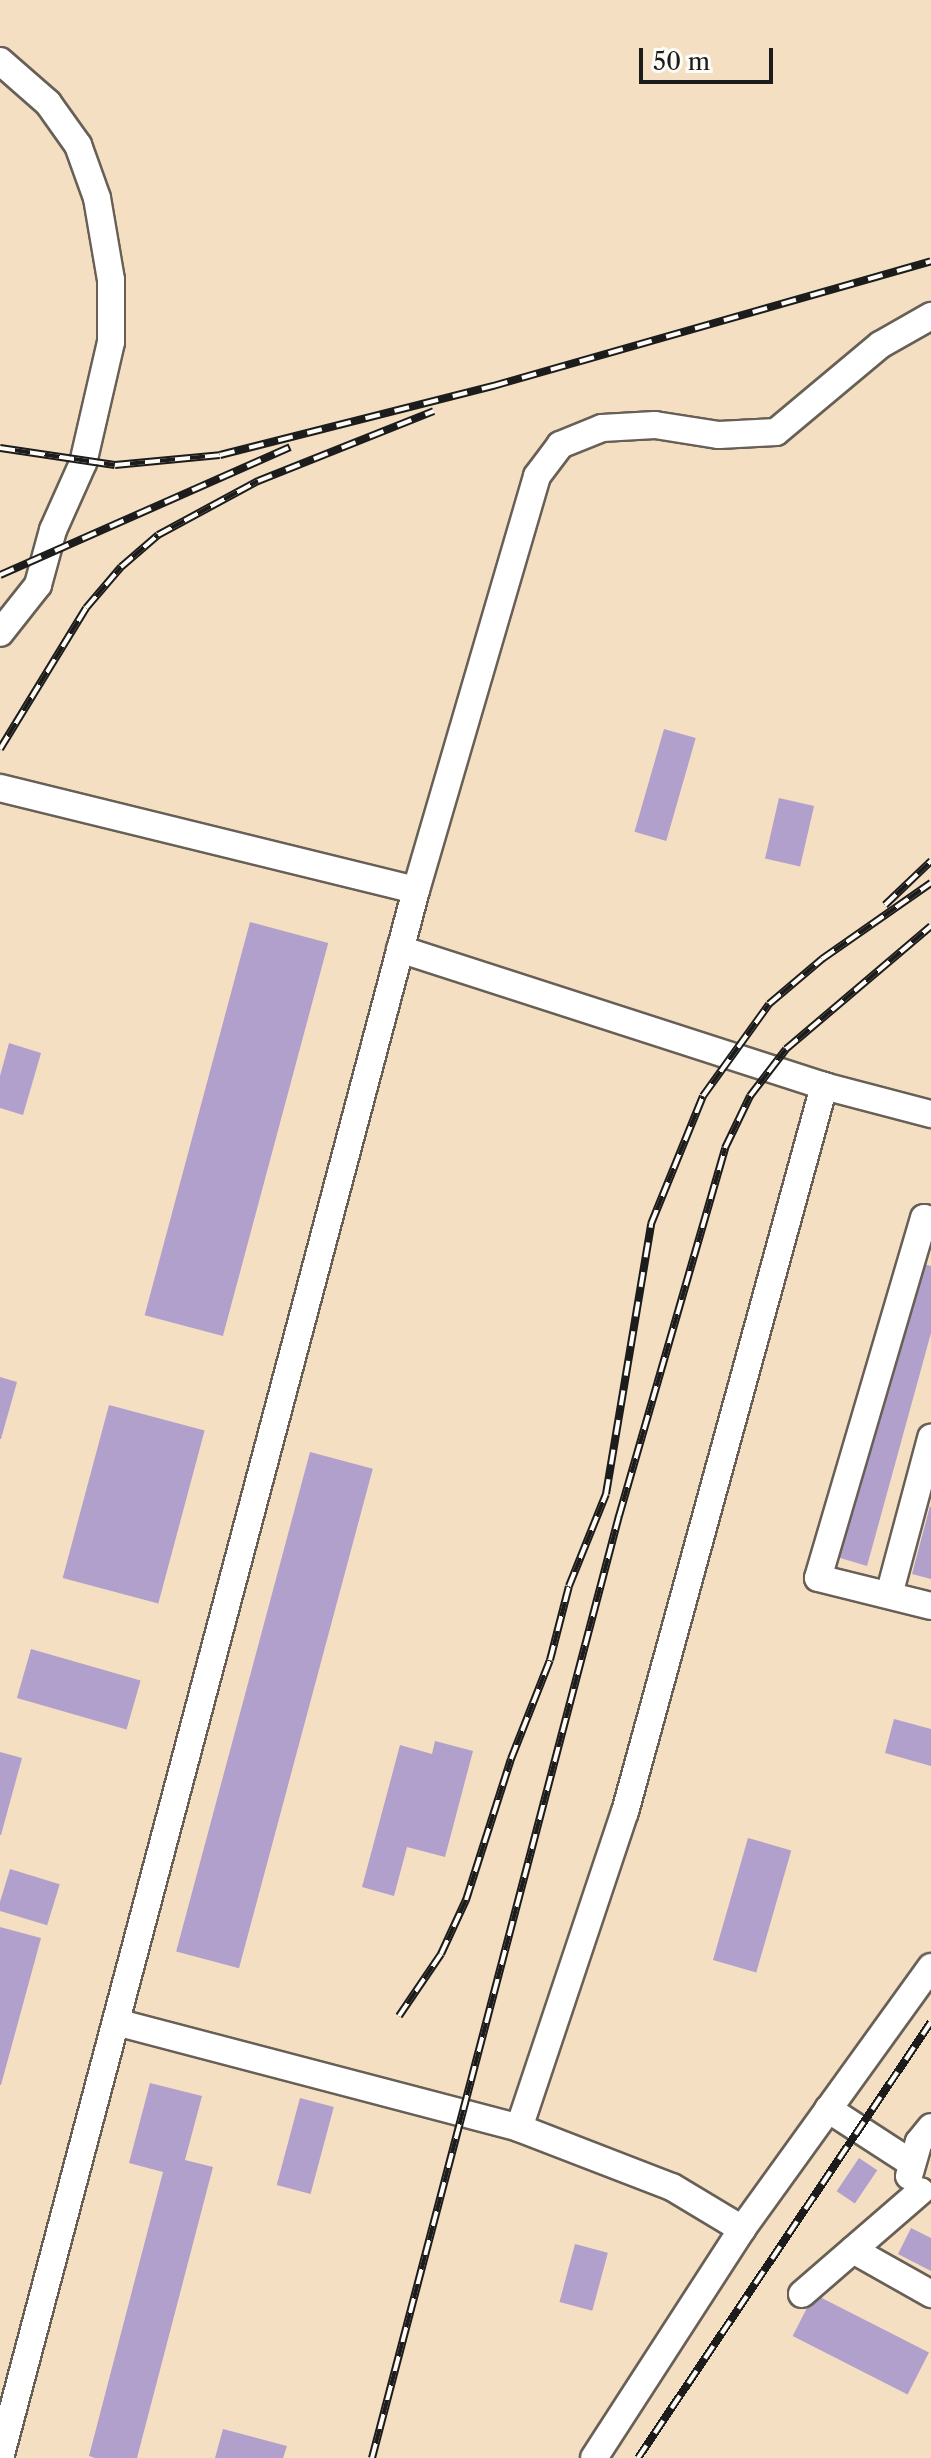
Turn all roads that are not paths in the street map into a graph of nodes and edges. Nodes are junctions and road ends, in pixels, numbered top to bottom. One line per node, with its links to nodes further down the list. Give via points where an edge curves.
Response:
1 (0, 61): 3 (street, via 48,103 78,145 97,198 111,280 109,366 83,463 53,530 38,585)
2 (931, 316): 5 (street, via 880,345 776,432 719,435 655,425 602,428 560,445 537,476)
3 (0, 633)
4 (0, 788): 5 (street)
5 (416, 890): 6 (street)
6 (400, 949): 7 (street); 14 (street)
7 (824, 1086): 8 (street); 17 (street, via 625,1812)
8 (931, 1114)
9 (931, 1220): 11 (street, via 924,1218 818,1578)
10 (931, 1438): 11 (street)
11 (889, 1595): 12 (street)
12 (931, 1606)
13 (931, 1967): 15 (street)
14 (116, 2022): 17 (street); 24 (street)
15 (828, 2109): 18 (street); 20 (street)
16 (931, 2127): 18 (street)
17 (519, 2128): 20 (street, via 672,2187)
18 (911, 2163): 19 (street, via 907,2173)
19 (926, 2197): 21 (street)
20 (742, 2229): 25 (street)
21 (853, 2250): 22 (street); 23 (street)
22 (802, 2294)
23 (931, 2294)
24 (0, 2458)
25 (594, 2458)

